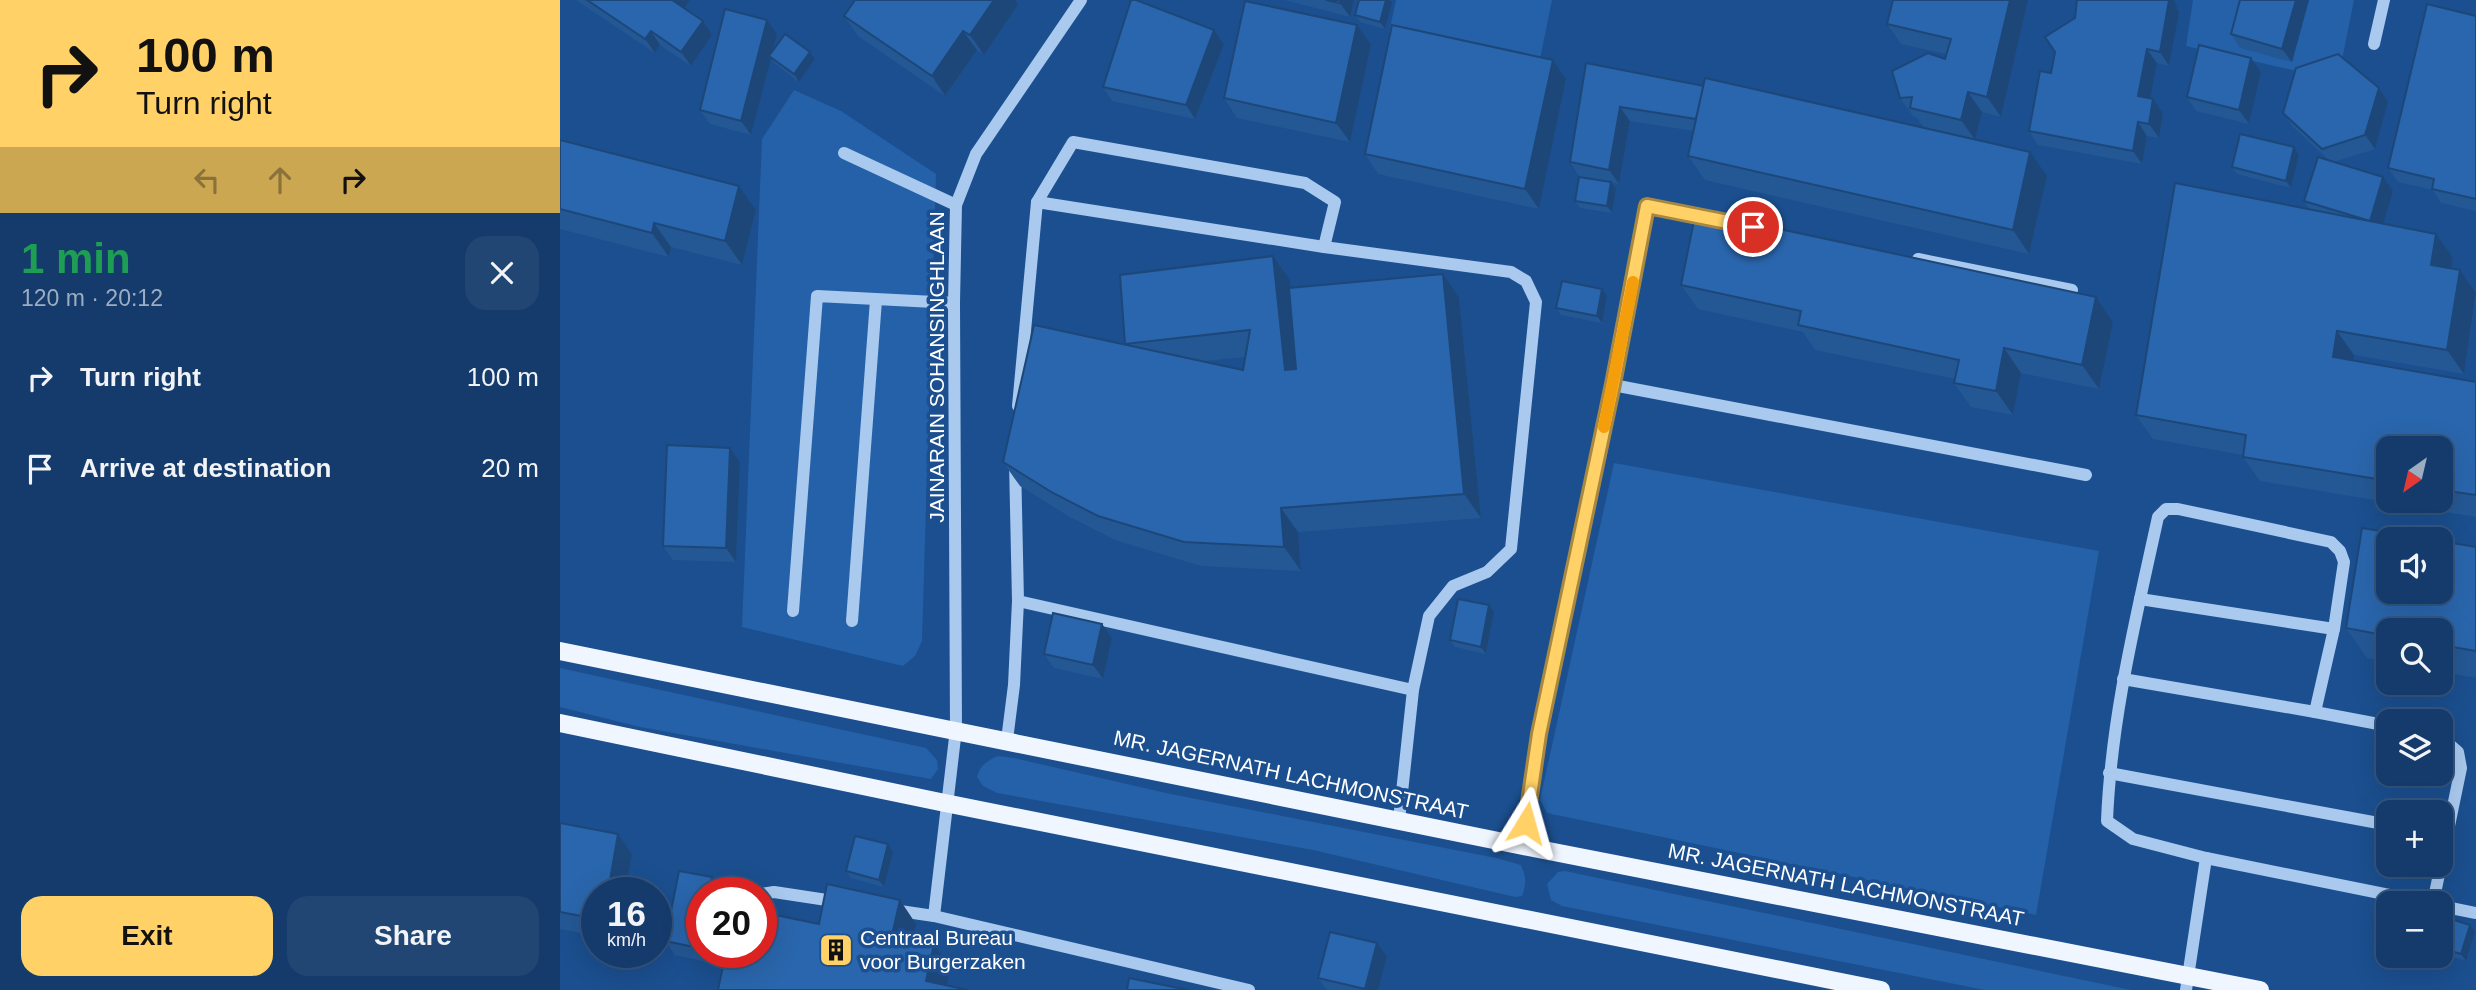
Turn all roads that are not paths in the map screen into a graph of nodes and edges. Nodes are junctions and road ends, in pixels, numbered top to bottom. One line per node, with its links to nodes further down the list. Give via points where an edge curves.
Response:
1 (1081, 0): 6 (street, JAINARAIN SOHANSINGHLAAN, via 976,154)
2 (2384, 0): 3 (street)
3 (2374, 44)
4 (844, 153): 6 (street)
5 (1037, 202): 8 (street); 8 (street, via 1073,142 1305,183 1335,202); 14 (street)
6 (956, 205): 12 (street, JAINARAIN SOHANSINGHLAAN)
7 (1729, 222): 13 (street, via 1647,206)
8 (1324, 247): 24 (street, via 1511,272 1526,281 1536,302 1511,549 1487,572 1453,586 1429,615)
9 (1908, 257): 10 (street)
10 (2072, 290)
11 (876, 300): 12 (street); 19 (street, via 817,296); 20 (street)
12 (954, 303): 28 (street, JAINARAIN SOHANSINGHLAAN)
13 (1613, 384): 16 (street); 36 (street, via 1539,734)
14 (1018, 414)
15 (1015, 454): 18 (street)
16 (2086, 475)
17 (2140, 599): 21 (street); 21 (street, via 2158,517 2166,509 2178,509 2331,542 2344,562); 23 (street)
18 (1018, 601): 24 (street); 29 (street)
19 (793, 611)
20 (852, 621)
21 (2334, 629): 25 (street)
22 (560, 651): 28 (main road, MR. JAGERNATH LACHMONSTRAAT)
23 (2123, 679): 25 (street); 31 (street)
24 (1413, 690): 34 (street)
25 (2315, 712): 27 (street)
26 (560, 723): 33 (main road)
27 (2376, 724)
28 (956, 729): 29 (main road, MR. JAGERNATH LACHMONSTRAAT); 33 (street, JAINARAIN SOHANSINGHLAAN)
29 (1007, 740): 34 (main road, MR. JAGERNATH LACHMONSTRAAT)
30 (2453, 748): 32 (street, via 2461,768)
31 (2109, 773): 35 (street); 37 (street, via 2107,821 2133,839)
32 (2453, 800)
33 (945, 803): 44 (street, JAINARAIN SOHANSINGHLAAN); 47 (main road)
34 (1399, 820): 36 (main road, MR. JAGERNATH LACHMONSTRAAT)
35 (2376, 823)
36 (1522, 846): 45 (main road, MR. JAGERNATH LACHMONSTRAAT)
37 (2206, 858): 39 (street); 45 (street)
38 (777, 892): 40 (street)
39 (2376, 892)
40 (854, 904)
41 (881, 908): 44 (street)
42 (2453, 908): 43 (street)
43 (2476, 913)
44 (934, 916): 46 (street)
45 (2187, 982): 48 (main road, MR. JAGERNATH LACHMONSTRAAT)
46 (1249, 990)
47 (1881, 990)
48 (2260, 990)

